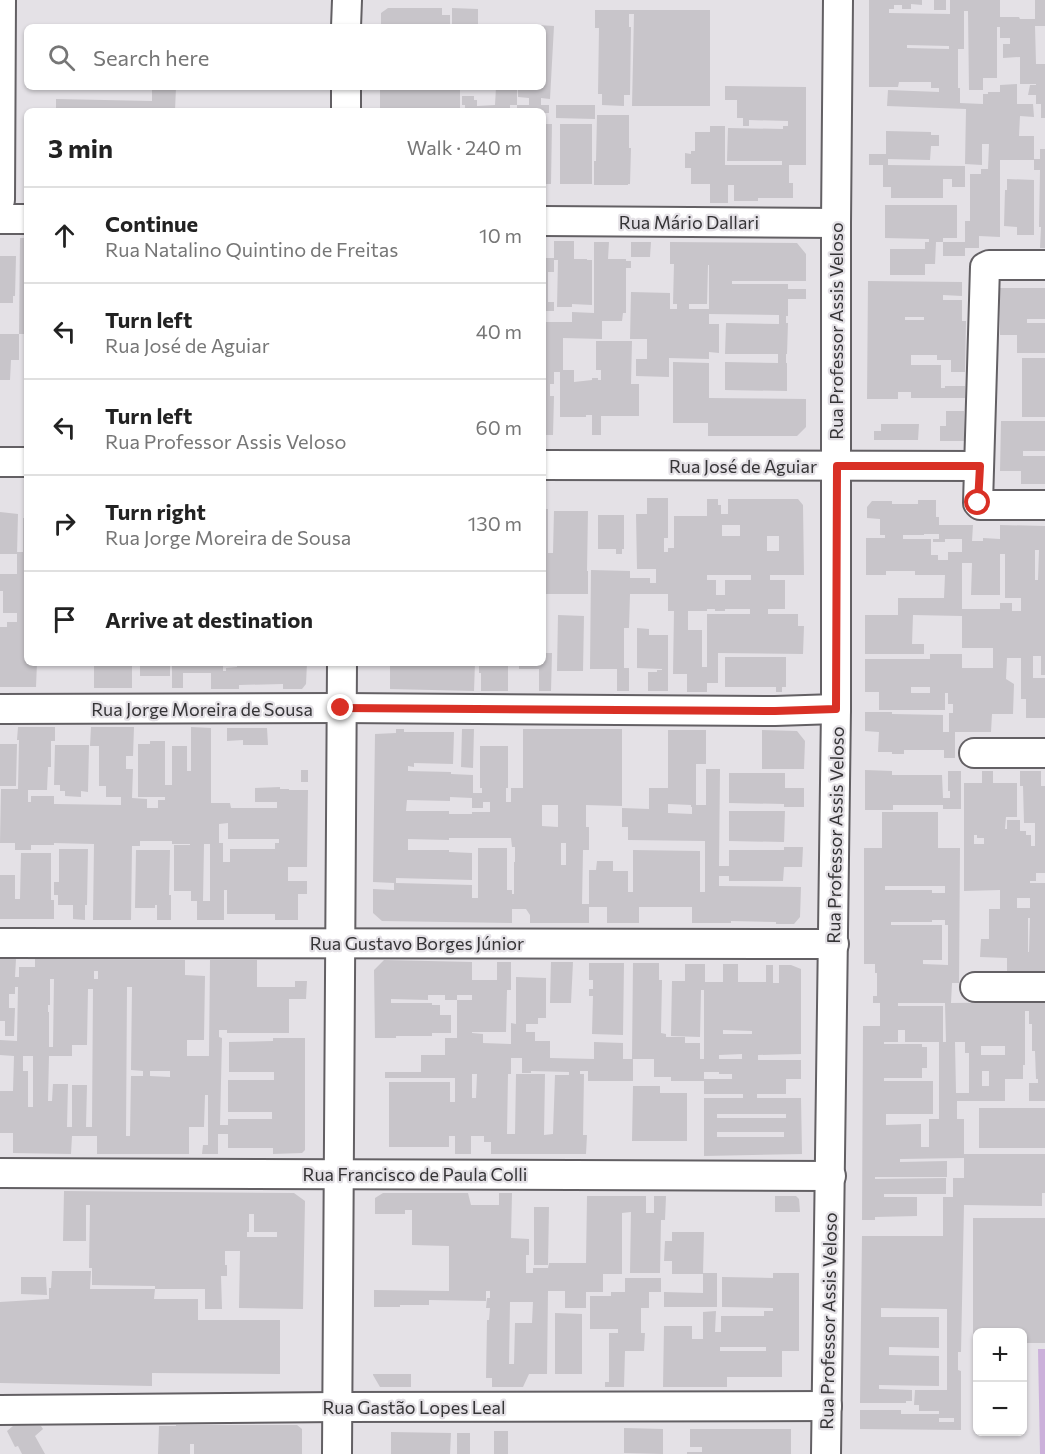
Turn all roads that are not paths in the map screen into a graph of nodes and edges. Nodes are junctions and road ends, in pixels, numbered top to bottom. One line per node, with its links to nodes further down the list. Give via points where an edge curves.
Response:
1 (1, 0): 7 (street)
2 (346, 0): 4 (street)
3 (838, 0): 11 (street, Rua Professor Assis Veloso)
4 (346, 24)
5 (346, 90): 6 (street)
6 (346, 108)
7 (0, 200)
8 (0, 219): 9 (street)
9 (24, 219)
10 (546, 221): 11 (street, Rua Mário Dallari)
11 (836, 223): 16 (street, Rua Professor Assis Veloso)
12 (1045, 265): 17 (street, via 985,267)
13 (0, 462): 14 (street)
14 (24, 462)
15 (546, 465): 16 (street, Rua José de Aguiar)
16 (837, 466): 17 (street, Rua José de Aguiar); 22 (street, Rua Professor Assis Veloso)
17 (980, 466): 18 (street, via 978,504)
18 (1045, 505)
19 (342, 666): 20 (street)
20 (341, 708): 21 (street, Rua Jorge Moreira de Sousa); 22 (street, Rua Jorge Moreira de Sousa); 25 (street)
21 (0, 709)
22 (836, 709): 27 (street, Rua Professor Assis Veloso)
23 (974, 753): 24 (street)
24 (1045, 753)
25 (339, 942): 26 (street, Rua Gustavo Borges Júnior); 27 (street, Rua Gustavo Borges Júnior); 31 (street)
26 (0, 943)
27 (834, 944): 32 (street, Rua Professor Assis Veloso)
28 (975, 987): 29 (street)
29 (1045, 987)
30 (0, 1173): 31 (street, Rua Francisco de Paula Colli)
31 (338, 1174): 32 (street, Rua Francisco de Paula Colli); 34 (street)
32 (831, 1176): 33 (street, Rua Professor Assis Veloso)
33 (827, 1406): 34 (street, Rua Gastão Lopes Leal); 37 (street, Rua Professor Assis Veloso)
34 (338, 1407): 35 (street, Rua Gastão Lopes Leal); 36 (street)
35 (0, 1410)
36 (337, 1454)
37 (826, 1454)

